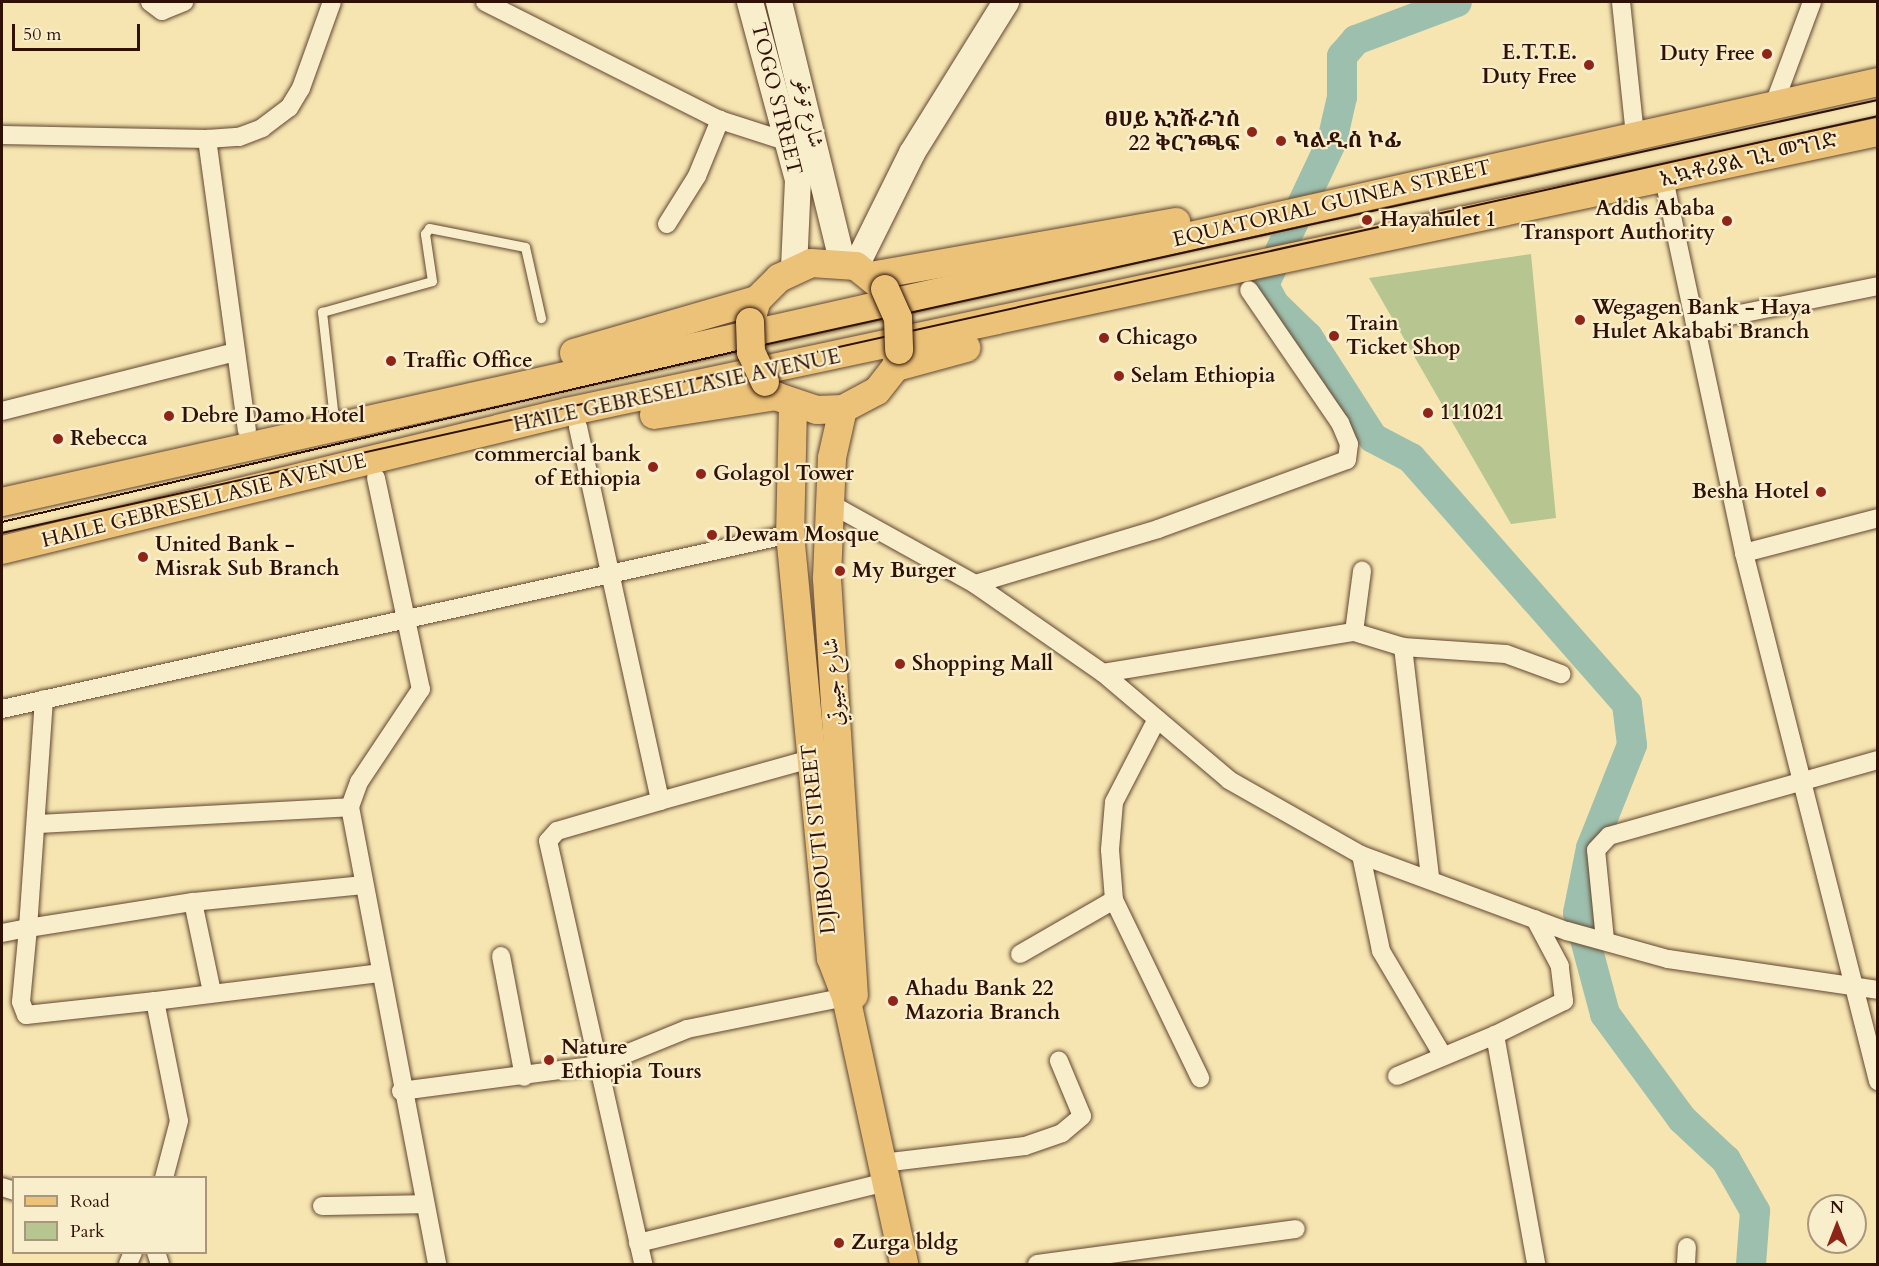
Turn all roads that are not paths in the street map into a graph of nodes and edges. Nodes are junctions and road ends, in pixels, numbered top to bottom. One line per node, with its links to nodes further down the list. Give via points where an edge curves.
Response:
1 (150, 2): 2 (street, via 162,11)
2 (184, 2)
3 (333, 2): 16 (street, via 315,56 289,108 262,128 239,137)
4 (486, 2): 12 (street)
5 (750, 2): 17 (street, TOGO STREET)
6 (779, 2): 23 (street, شارع توغو)
7 (1006, 2): 23 (street, via 912,153)
8 (1621, 2): 15 (street)
9 (1812, 2): 11 (street)
10 (1878, 82): 11 (main road, EQUATORIAL GUINEA STREET)
11 (1773, 107): 15 (main road, EQUATORIAL GUINEA STREET)
12 (720, 120): 17 (street); 20 (street, via 698,176)
13 (1878, 132): 18 (main road, ኢኳቶሪያል ጊኒ መንገድ)
14 (2, 135): 16 (street)
15 (1635, 135): 19 (main road, EQUATORIAL GUINEA STREET)
16 (207, 139): 30 (street)
17 (791, 143): 22 (street, TOGO STREET, via 798,180)
18 (1664, 179): 21 (main road, ኢኳቶሪያል ጊኒ መንገድ); 29 (street)
19 (1273, 217): 23 (main road, via 1230,212); 32 (main road, EQUATORIAL GUINEA STREET)
20 (667, 224)
21 (1323, 259): 24 (main road, EQUATORIAL GUINEA STREET)
22 (794, 268): 23 (main road); 26 (main road)
23 (863, 273): 31 (main road, bridge, via 898,318)
24 (1253, 282): 28 (main road, EQUATORIAL GUINEA STREET); 31 (main road); 50 (street, via 1340,423 1348,444 1347,460 1158,529)
25 (1878, 286): 29 (street)
26 (754, 311): 33 (main road, bridge, via 751,352); 35 (main road)
27 (541, 318): 35 (lane, via 525,247 429,228 424,234 432,281 322,312)
28 (1004, 321): 44 (main road, HAILE GEBRESELLASIE AVENUE, via 567,412)
29 (1695, 323): 47 (street)
30 (235, 352): 36 (street); 38 (street)
31 (898, 359): 34 (main road, via 877,391)
32 (592, 368): 39 (main road, HAILE GEBRESELLASIE AVENUE)
33 (778, 395): 34 (main road); 37 (main road); 45 (main road, DJIBOUTI STREET)
34 (843, 409): 42 (main road, شارع جيبوتي)
35 (333, 410): 38 (main road)
36 (2, 411)
37 (578, 428): 40 (main road); 49 (street)
38 (247, 430): 39 (main road, via 167,452)
39 (128, 474): 41 (main road, HAILE GEBRESELLASIE AVENUE)
40 (376, 478): 44 (main road, via 184,518); 51 (street)
41 (2, 502)
42 (829, 503): 50 (street); 76 (main road, شارع جيبوتي, via 827,579)
43 (1878, 518): 47 (street)
44 (103, 525): 46 (main road, HAILE GEBRESELLASIE AVENUE)
45 (790, 534): 49 (street); 59 (main road, DJIBOUTI STREET)
46 (2, 550)
47 (1744, 553): 61 (street)
48 (1362, 571): 52 (street)
49 (608, 574): 51 (street); 62 (street)
50 (975, 584): 54 (street)
51 (405, 623): 56 (street); 63 (street, via 421,689 359,782)
52 (1354, 632): 53 (street); 54 (street)
53 (1403, 647): 55 (street, via 1506,654); 66 (street)
54 (1103, 674): 58 (street)
55 (1561, 674)
56 (44, 699): 57 (street); 64 (street)
57 (2, 710)
58 (1157, 719): 65 (street, via 1229,780); 68 (street, via 1114,802 1110,850)
59 (810, 759): 62 (street); 81 (main road, DJIBOUTI STREET, via 831,958)
60 (1878, 760): 61 (street)
61 (1798, 779): 73 (street, via 1600,842); 78 (street)
62 (660, 801): 86 (street, via 556,831 548,841)
63 (350, 807): 64 (street); 67 (street)
64 (38, 824): 71 (street)
65 (1361, 855): 66 (street); 84 (street, via 1381,951)
66 (1430, 877): 70 (street)
67 (362, 885): 69 (street); 77 (street)
68 (1114, 900): 74 (street); 89 (street)
69 (193, 902): 71 (street); 80 (street)
70 (1535, 919): 73 (street); 83 (street, via 1560,966 1564,1001)
71 (28, 928): 72 (street); 82 (street, via 21,1002 26,1015)
72 (2, 933)
73 (1598, 938): 78 (street, via 1668,959)
74 (1020, 954)
75 (501, 956): 88 (street)
76 (852, 956): 92 (main road, DJIBOUTI STREET, via 852,987)
77 (380, 973): 80 (street); 91 (street)
78 (1853, 984): 79 (street); 90 (street)
79 (1878, 990)
80 (212, 992): 82 (street)
81 (846, 997): 86 (street, via 687,1029); 92 (main road, DJIBOUTI STREET)
82 (155, 1001): 93 (street, via 179,1121)
83 (1495, 1035): 84 (street); 103 (street)
84 (1443, 1056): 87 (street)
85 (1059, 1061): 92 (street, via 1082,1116 1062,1133 1025,1146)
86 (599, 1065): 88 (street); 97 (street)
87 (1397, 1076)
88 (524, 1077): 91 (street)
89 (1200, 1078)
90 (1878, 1081)
91 (401, 1091): 94 (street)
92 (886, 1169): 97 (street); 100 (main road, DJIBOUTI STREET); 101 (main road, DJIBOUTI STREET)
93 (165, 1176)
94 (423, 1204): 95 (street); 98 (street)
95 (322, 1206)
96 (1296, 1229): 102 (street)
97 (638, 1243): 99 (street)
98 (437, 1264)
99 (643, 1264)
100 (904, 1264)
101 (914, 1264)
102 (1036, 1264)
103 (1536, 1264)

